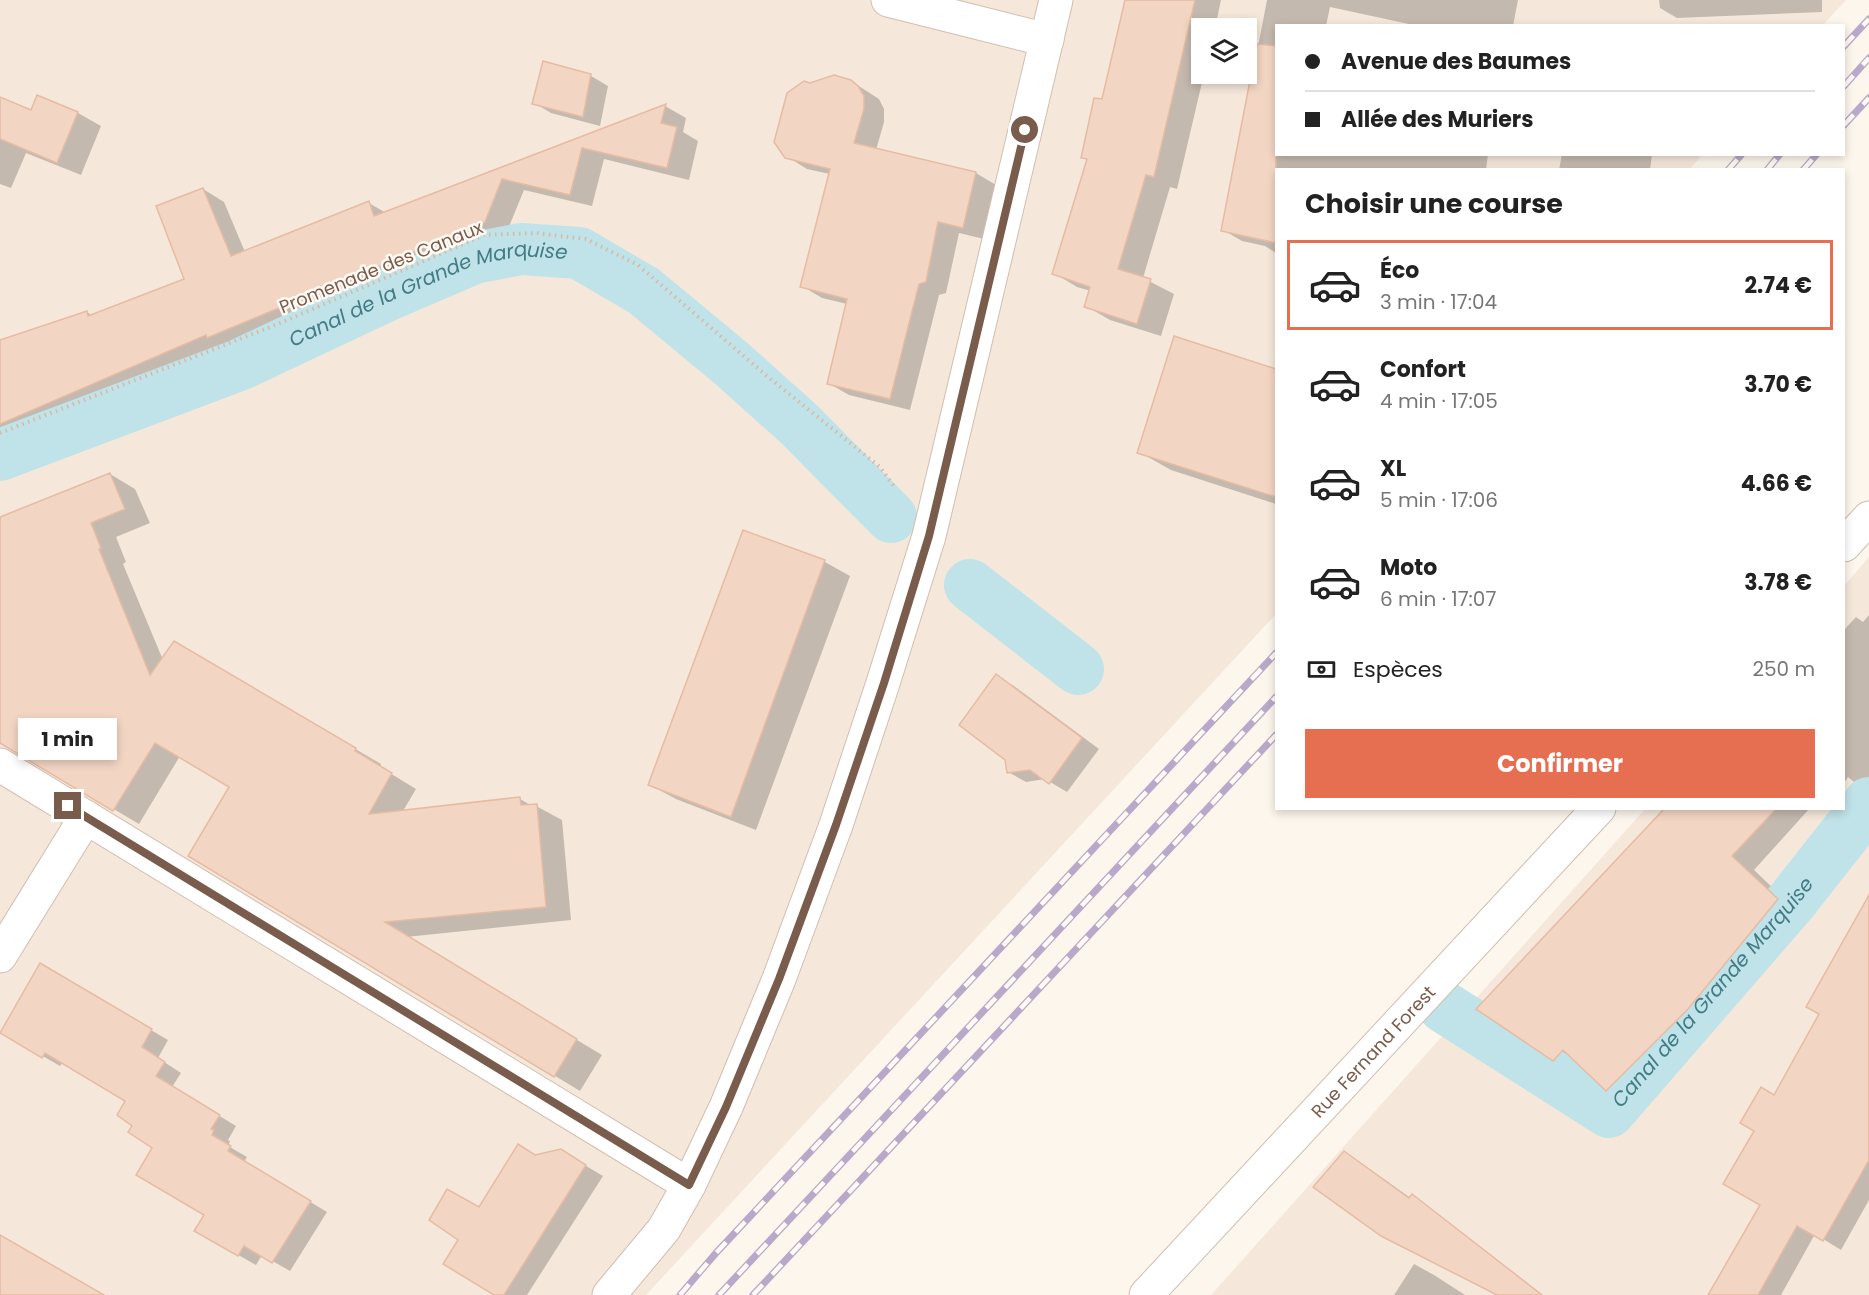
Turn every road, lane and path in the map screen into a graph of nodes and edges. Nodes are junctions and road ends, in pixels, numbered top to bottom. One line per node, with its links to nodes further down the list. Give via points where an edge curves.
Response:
1 (888, 0): 3 (street)
2 (1056, 0): 3 (street)
3 (1047, 40): 6 (street)
4 (0, 433): 6 (path, Promenade des Canaux, via 278,324 484,236 536,233 586,239 638,265 880,467)
5 (1869, 518): 7 (street)
6 (929, 536): 12 (street, via 840,814 779,979)
7 (1845, 544)
8 (0, 765): 10 (street)
9 (1597, 810): 14 (street, Rue Fernand Forest)
10 (86, 817): 11 (street); 12 (street)
11 (0, 956)
12 (689, 1185): 13 (street, via 663,1229)
13 (609, 1295)
14 (1146, 1295)

